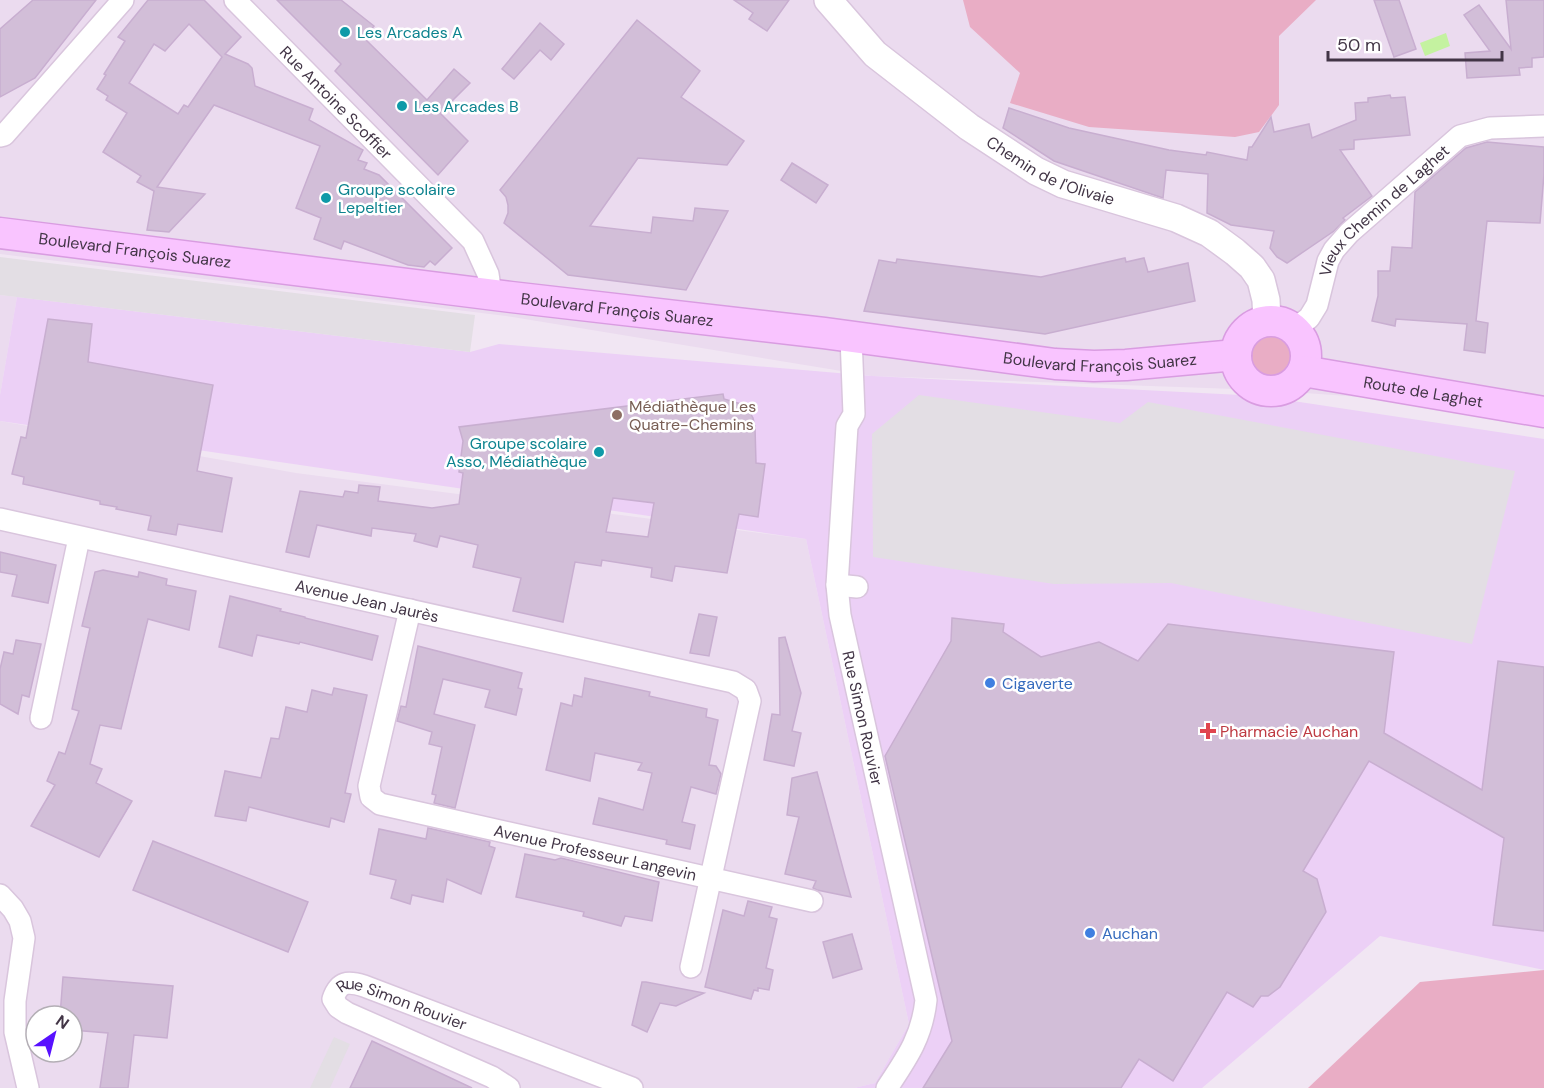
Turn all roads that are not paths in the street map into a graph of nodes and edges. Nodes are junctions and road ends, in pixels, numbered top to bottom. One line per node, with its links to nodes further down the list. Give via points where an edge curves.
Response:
1 (123, 0): 5 (street)
2 (235, 0): 7 (street, Rue Antoine Scoffier, via 473,241 488,274)
3 (828, 0): 8 (street, Chemin de l'Olivaie, via 875,54 969,127 1036,171 1209,232 1252,267)
4 (1544, 126): 8 (street, Vieux Chemin de Laghet, via 1490,128 1460,136 1334,250 1317,305 1309,318)
5 (0, 136)
6 (0, 233): 7 (main road, Boulevard François Suarez)
7 (491, 294): 9 (main road, Boulevard François Suarez)
8 (1280, 325): 10 (main road, via 1257,323 1242,336); 11 (main road, via 1301,338 1306,360)
9 (851, 337): 10 (main road, Boulevard François Suarez, via 1094,366); 24 (street, Rue Simon Rouvier, via 854,414 847,426 847,586 840,615 926,1000 918,1038)
10 (1236, 355): 11 (main road, via 1243,377 1263,390 1286,388)
11 (1303, 371): 12 (main road, Route de Laghet)
12 (1544, 412)
13 (0, 519): 14 (street, Avenue Jean Jaurès)
14 (79, 538): 15 (street, Avenue Jean Jaurès); 16 (street)
15 (410, 610): 17 (street, Avenue Jean Jaurès, via 734,682 746,690 750,701); 17 (street, Avenue Professeur Langevin, via 369,786 371,797 380,804)
16 (41, 718)
17 (712, 878): 19 (street, Avenue Professeur Langevin); 20 (street)
18 (0, 895): 21 (street, via 20,921 24,938 15,1032)
19 (812, 901)
20 (692, 967)
21 (28, 1088)
22 (509, 1088): 23 (street, Rue Simon Rouvier, via 347,1013 333,999 335,993 349,982 364,986)
23 (632, 1088)
24 (887, 1088)

